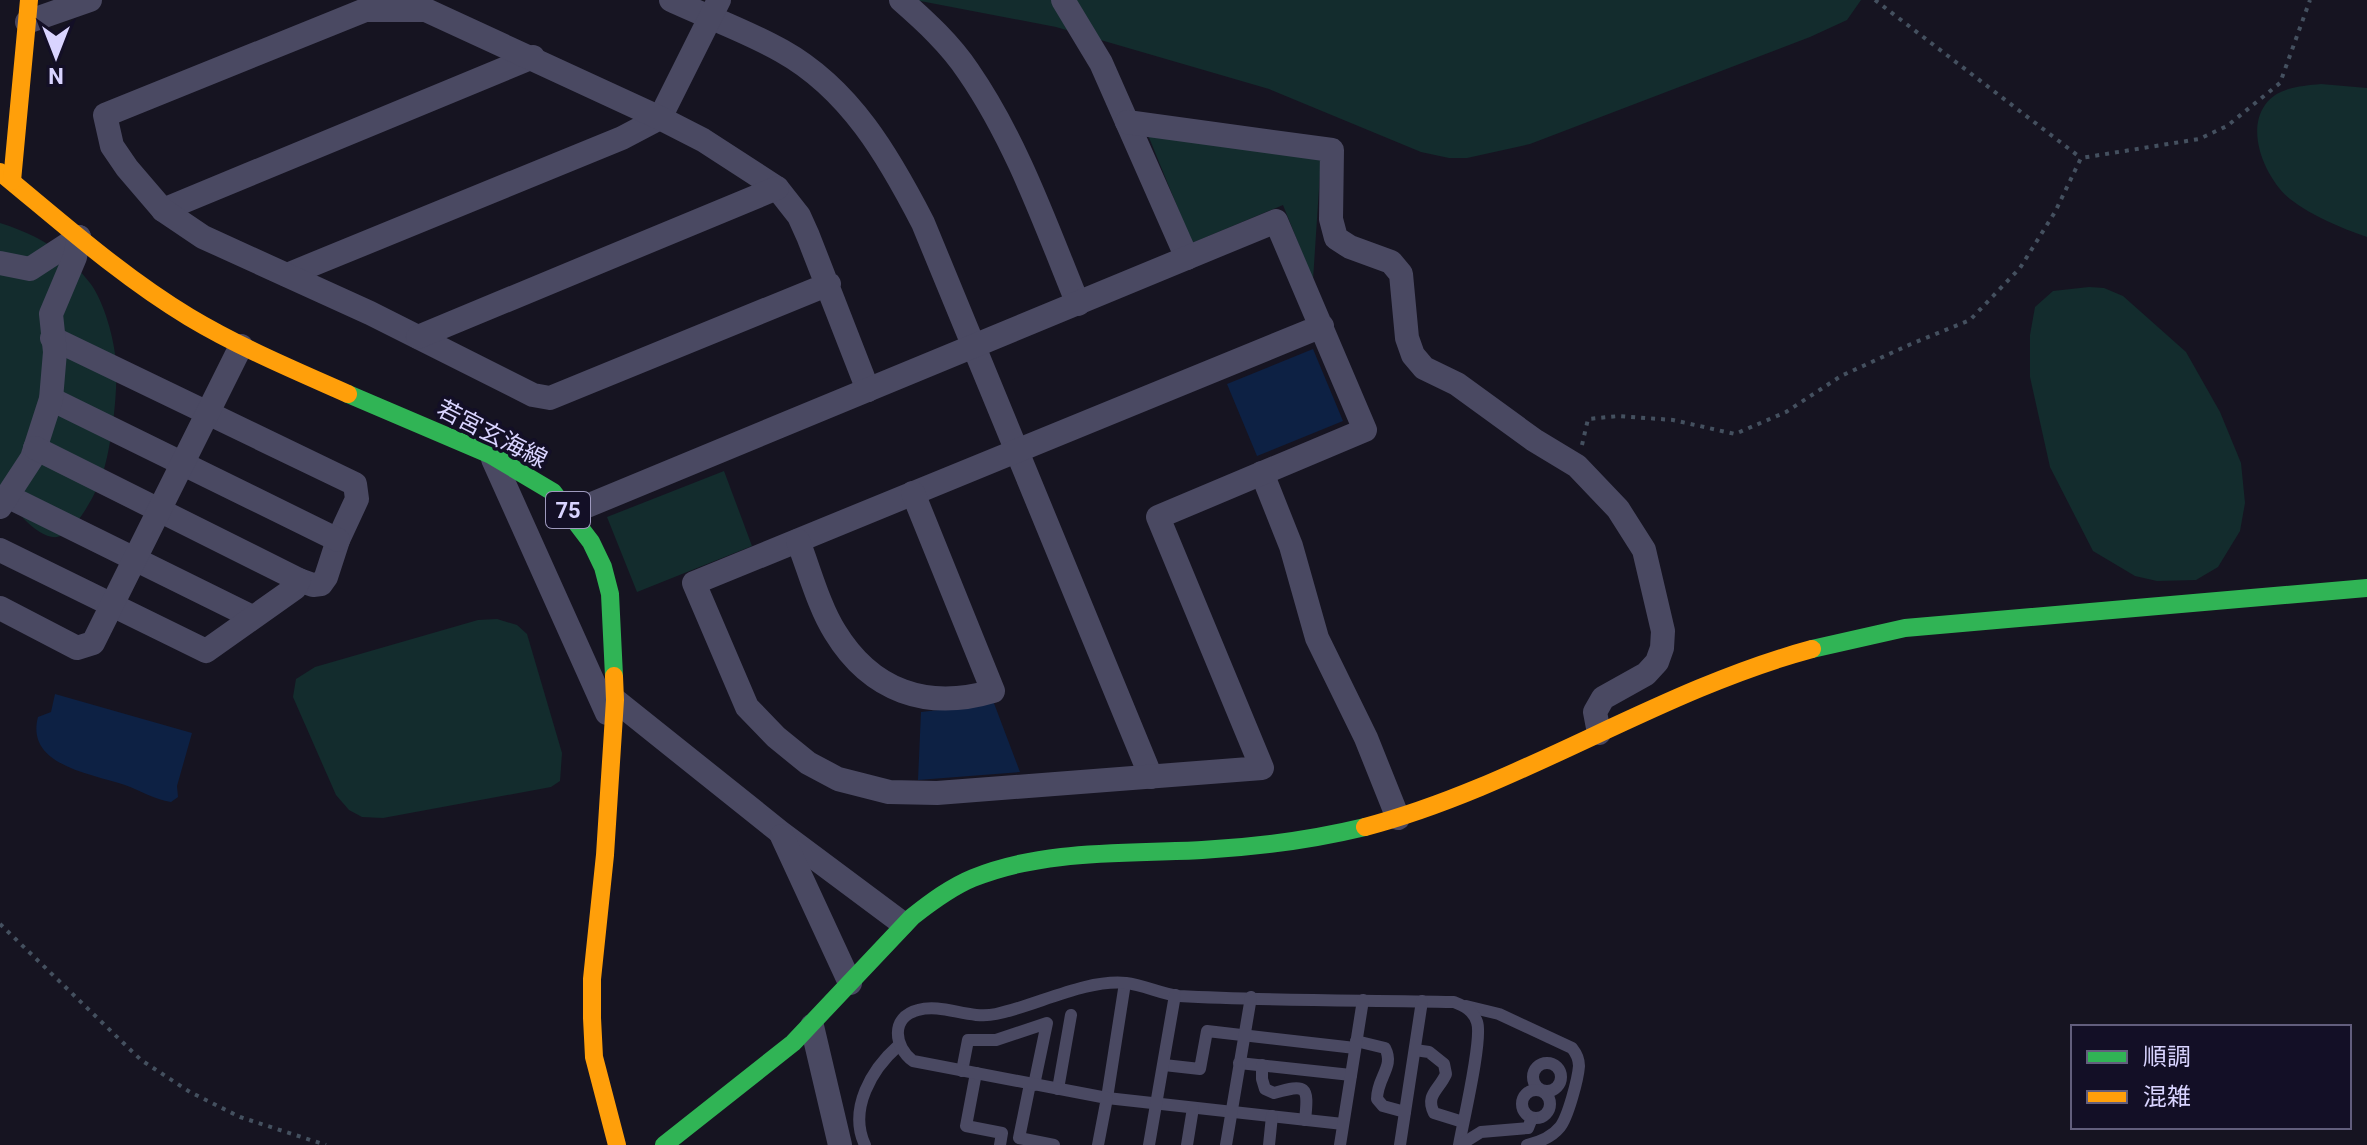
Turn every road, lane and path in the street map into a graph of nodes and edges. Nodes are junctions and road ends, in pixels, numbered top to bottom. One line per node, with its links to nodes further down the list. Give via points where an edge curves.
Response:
1 (90, 0): 9 (street)
2 (671, 0): 8 (street)
3 (901, 0): 22 (street, via 968,70 1039,207)
4 (1063, 0): 12 (street, via 1101,63)
5 (1875, 0): 13 (path)
6 (2310, 0): 13 (path, via 2280,83 2227,126 2199,139)
7 (401, 4): 10 (street); 16 (street, via 365,10 105,115 112,146)
8 (714, 9): 11 (street); 27 (street, via 783,52 851,108 890,160 923,223)
9 (28, 11): 14 (street)
10 (533, 57): 11 (street); 16 (street)
11 (660, 118): 15 (street); 20 (street)
12 (1127, 122): 18 (street); 35 (street, via 1332,150 1331,219 1336,238 1391,262 1401,274 1413,355 1424,368 1457,384)
13 (2081, 158): 35 (path, via 2020,268 1970,320 1841,376 1786,412 1735,434 1673,420 1588,419)
14 (6, 177): 17 (street, 若宮玄海線 / 75)
15 (777, 188): 21 (street, via 799,216); 24 (street)
16 (163, 210): 20 (street, via 203,237)
17 (79, 237): 19 (street, via 30,269); 25 (street, via 51,314); 26 (street, 若宮玄海線 / 75, via 129,277)
18 (1187, 258): 22 (street); 23 (street, via 1276,221)
19 (0, 263)
20 (287, 275): 24 (street)
21 (829, 284): 24 (street, via 550,398 533,395); 28 (street)
22 (1078, 304): 27 (street)
23 (1322, 326): 32 (street); 36 (street, via 1365,430)
24 (418, 337)
25 (52, 338): 29 (street); 30 (street)
26 (241, 346): 30 (street); 33 (street, 若宮玄海線 / 75)
27 (973, 347): 28 (street); 32 (street)
28 (868, 390): 40 (street)
29 (51, 399): 31 (street); 34 (street)
30 (207, 413): 34 (street); 41 (street, via 355,484 357,499)
31 (35, 448): 38 (street); 39 (street)
32 (1017, 451): 37 (street); 53 (street)
33 (491, 455): 40 (street, 若宮玄海線 / 75, via 553,492); 51 (street)
34 (183, 463): 39 (street); 41 (street)
35 (1577, 466): 52 (street, via 1618,509 1644,550 1663,631 1657,662 1603,698 1595,712)
36 (1262, 473): 53 (street, via 1158,517 1262,768); 54 (street, via 1291,546 1317,638)
37 (913, 493): 42 (street); 42 (street, via 993,691 933,699 907,694 866,671 833,630)
38 (4, 501): 44 (street)
39 (159, 510): 44 (street); 45 (street)
40 (570, 513): 50 (street, 若宮玄海線 / 75, via 591,542 610,594)
41 (338, 540): 45 (street, via 323,582)
42 (798, 541): 53 (street, via 694,583 747,707 808,763 838,779 889,792)
43 (0, 550): 47 (street)
44 (135, 559): 47 (street); 49 (street)
45 (299, 580): 49 (street)
46 (2367, 588): 52 (street, via 1905,628 1855,637 1740,672)
47 (112, 605): 48 (street, via 93,643 77,648); 49 (street, via 206,651)
48 (0, 608)
49 (252, 617)
50 (615, 700): 51 (street, 若宮玄海線 / 75); 55 (street)
51 (615, 730): 94 (street, 若宮玄海線 / 75, via 592,1018 594,1057)
52 (1599, 733): 54 (street, via 1498,782)
53 (1151, 777)
54 (1398, 818): 56 (street, via 1252,847 1070,857 1008,866 954,887)
55 (780, 832): 56 (street); 58 (street)
56 (902, 923): 58 (street)
57 (0, 924): 93 (path, via 141,1060 240,1117)
58 (850, 983): 66 (street)
59 (1125, 983): 60 (lane); 70 (lane, via 1085,988 980,1017 919,1009 899,1024); 82 (lane)
60 (1175, 995): 61 (lane); 74 (lane)
61 (1251, 997): 62 (lane); 67 (lane)
62 (1363, 1000): 63 (lane); 69 (lane)
63 (1422, 1001): 64 (lane); 71 (lane)
64 (1465, 1006): 68 (lane, via 1499,1014); 90 (lane, via 1479,1033)
65 (1071, 1015): 80 (lane)
66 (812, 1026): 92 (street); 95 (street)
67 (1244, 1036): 69 (lane); 72 (lane); 74 (lane, via 1207,1031 1200,1069)
68 (1557, 1041): 73 (lane); 107 (lane, via 1572,1048 1579,1065 1566,1118 1546,1138)
69 (1356, 1044): 78 (lane); 86 (lane, via 1385,1048 1388,1067 1379,1079 1377,1099)
70 (898, 1046): 76 (lane, via 913,1061); 92 (lane, via 872,1074)
71 (1415, 1050): 86 (lane); 90 (lane, via 1429,1052 1444,1064 1446,1074 1430,1097 1434,1113)
72 (1239, 1063): 75 (lane); 85 (lane)
73 (1551, 1064): 81 (lane, via 1538,1066 1533,1074); 81 (lane, via 1559,1069 1560,1082)
74 (1164, 1065): 83 (lane)
75 (1262, 1065): 78 (lane); 89 (lane, via 1265,1089 1274,1093 1297,1086 1304,1091)
76 (962, 1071): 77 (lane); 79 (lane, via 968,1040 996,1040 1047,1023)
77 (976, 1073): 79 (lane); 97 (lane, via 966,1126 1002,1133)
78 (1351, 1075): 91 (lane)
79 (1032, 1084): 80 (lane); 98 (lane, via 1019,1138)
80 (1058, 1089): 82 (lane)
81 (1541, 1091): 88 (lane, via 1550,1106 1542,1117); 88 (lane, via 1532,1091 1523,1100 1525,1113)
82 (1107, 1098): 83 (lane); 99 (lane)
83 (1157, 1104): 84 (lane); 100 (lane)
84 (1193, 1108): 85 (lane); 101 (lane)
85 (1231, 1112): 87 (lane); 102 (lane)
86 (1405, 1112): 105 (lane)
87 (1272, 1116): 89 (lane); 103 (lane)
88 (1532, 1118): 106 (lane, via 1528,1128 1481,1132)
89 (1305, 1120): 91 (lane)
90 (1463, 1122): 106 (lane)
91 (1343, 1124): 104 (lane)
92 (846, 1138): 96 (lane)
93 (326, 1145)
94 (617, 1145)
95 (664, 1145)
96 (865, 1145)
97 (1000, 1145)
98 (1054, 1145)
99 (1098, 1145)
100 (1149, 1145)
101 (1187, 1145)
102 (1226, 1145)
103 (1269, 1145)
104 (1340, 1145)
105 (1400, 1145)
106 (1460, 1145)
107 (1527, 1145)

